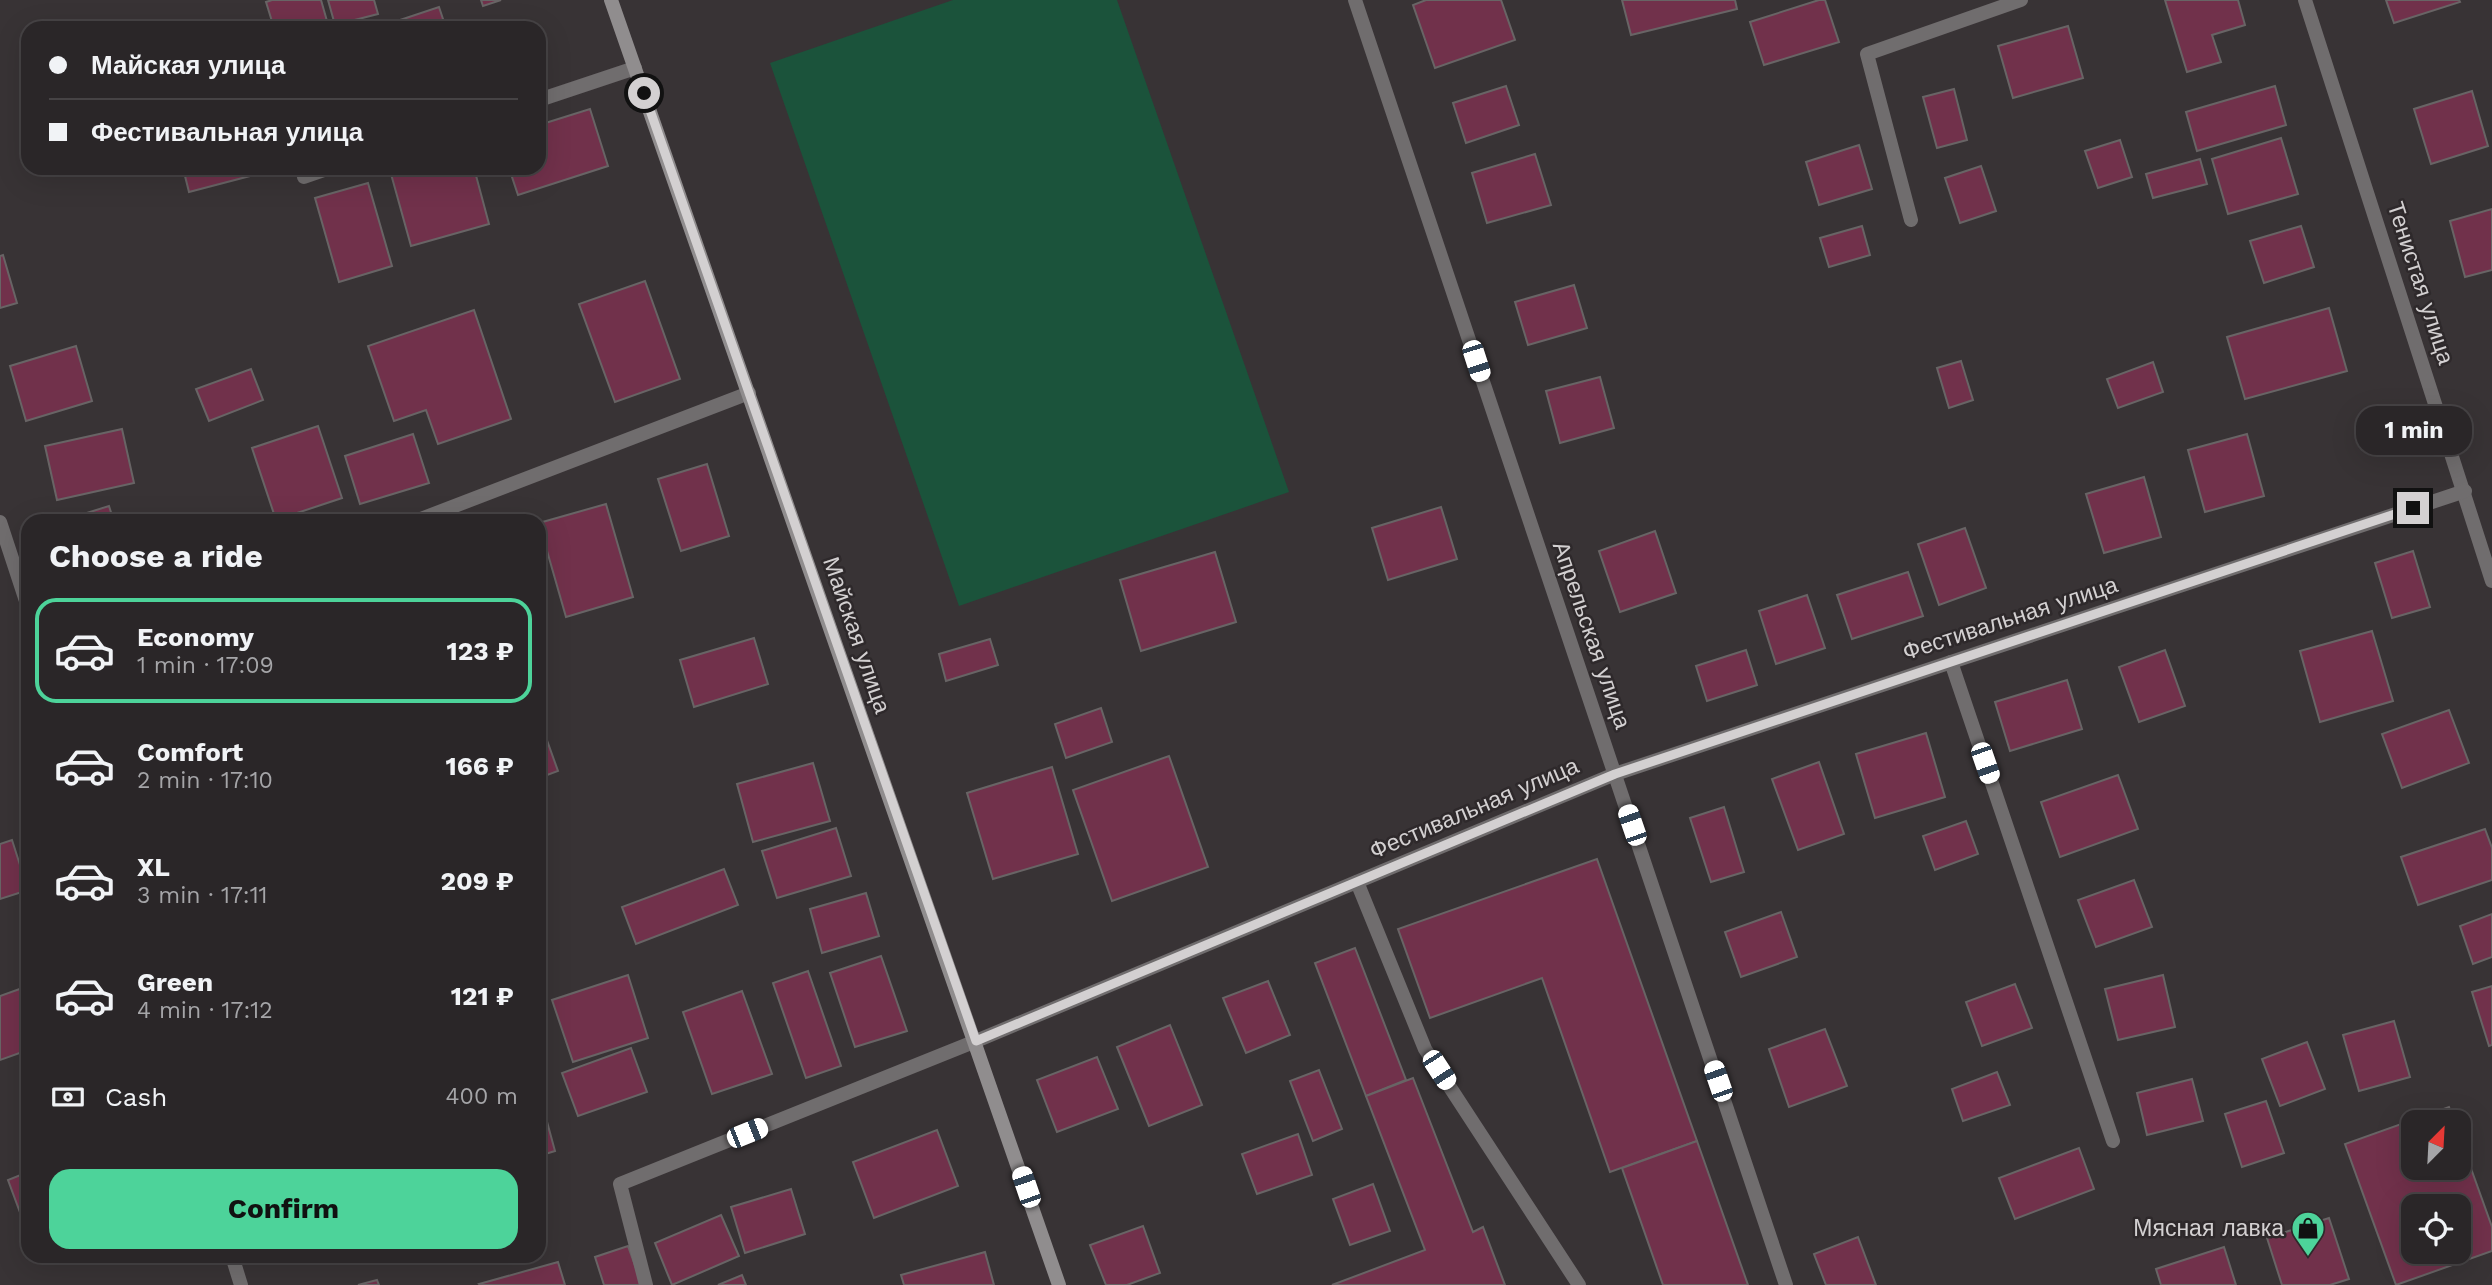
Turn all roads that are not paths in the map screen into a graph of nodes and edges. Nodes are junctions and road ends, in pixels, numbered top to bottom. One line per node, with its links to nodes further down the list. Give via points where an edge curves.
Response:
1 (611, 0): 5 (street, Майская улица)
2 (1355, 0): 17 (street, Апрельская улица)
3 (2021, 0): 9 (street, via 1867,54)
4 (2305, 0): 11 (street, Тенистая улица)
5 (635, 68): 6 (street); 10 (street, Майская улица)
6 (546, 98)
7 (310, 175): 8 (street)
8 (304, 177)
9 (1911, 220)
10 (748, 393): 12 (street); 19 (street, Майская улица)
11 (2465, 491): 14 (street, Тенистая улица); 16 (street, Фестивальная улица)
12 (434, 514)
13 (0, 522): 15 (street)
14 (2492, 581)
15 (21, 586)
16 (1951, 662): 17 (street, Фестивальная улица); 20 (street)
17 (1615, 774): 18 (street, Фестивальная улица); 26 (street, Апрельская улица)
18 (1357, 881): 19 (street, Фестивальная улица); 25 (street, via 1425,1049)
19 (976, 1041): 23 (street, Фестивальная улица, via 620,1184); 24 (street, Майская улица)
20 (2113, 1140)
21 (234, 1263): 22 (street)
22 (241, 1285)
23 (646, 1285)
24 (1059, 1285)
25 (1579, 1285)
26 (1786, 1285)

